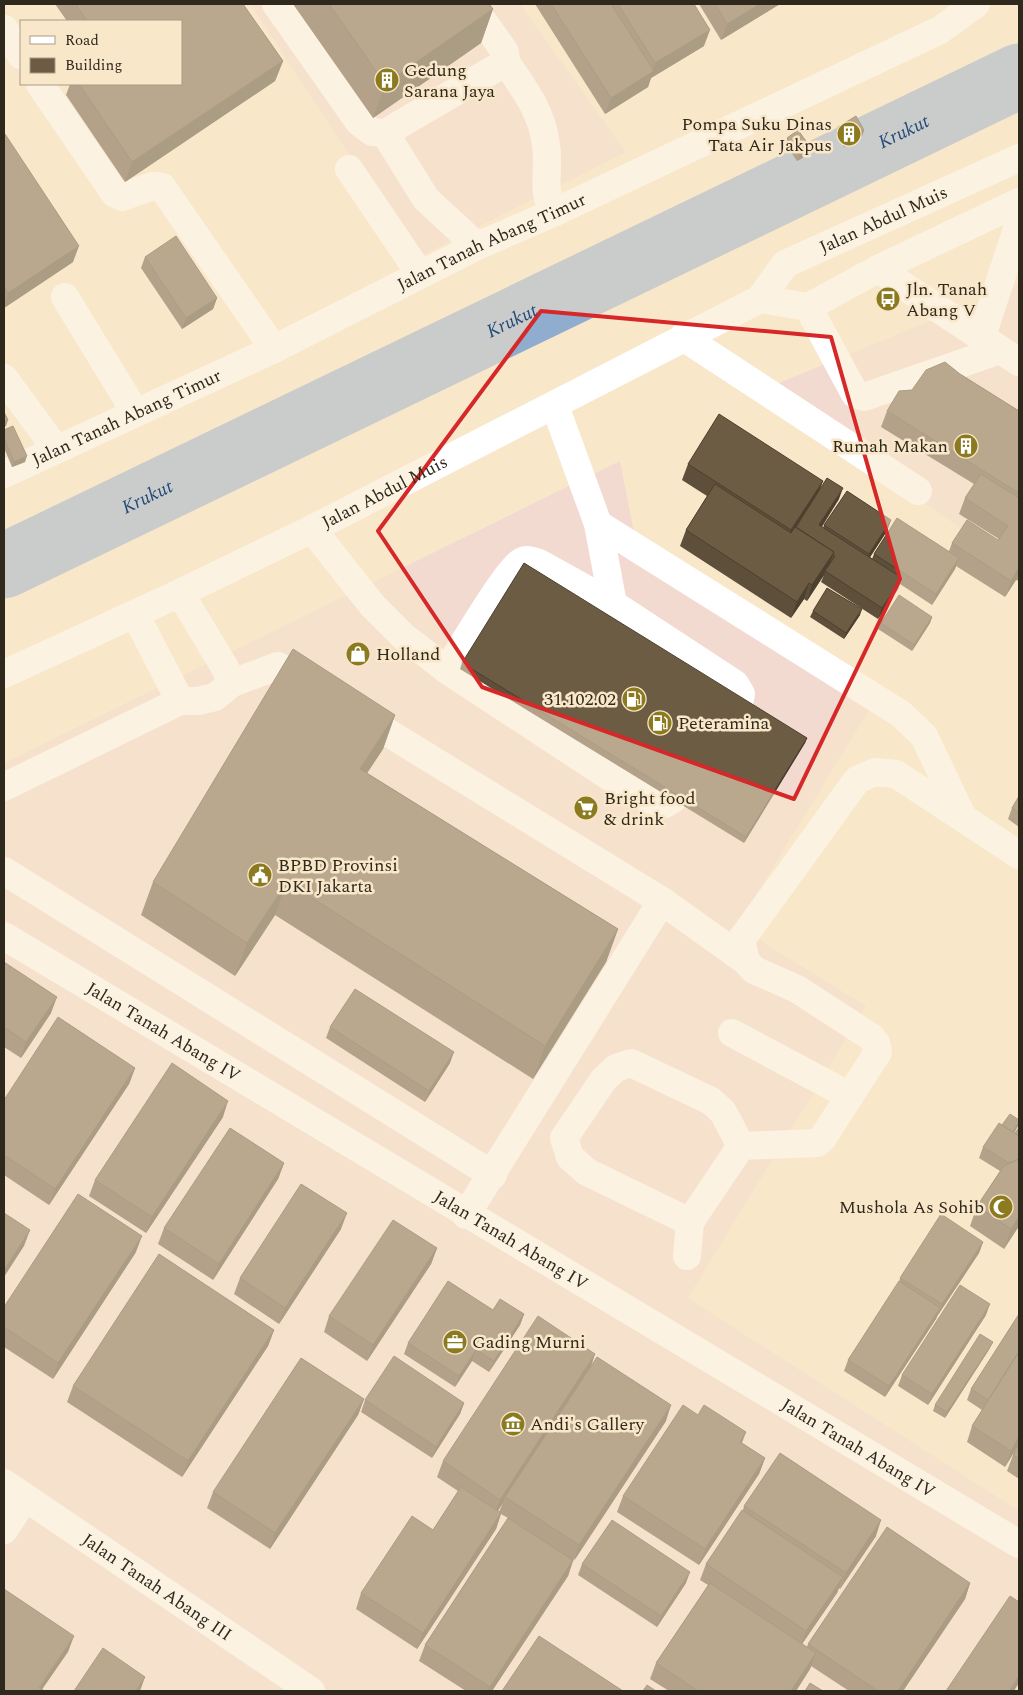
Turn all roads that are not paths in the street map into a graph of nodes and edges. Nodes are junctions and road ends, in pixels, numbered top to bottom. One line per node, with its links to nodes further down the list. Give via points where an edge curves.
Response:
1 (276, 4): 8 (street, via 359,122 372,132)
2 (471, 4): 6 (street, via 505,52)
3 (976, 4): 12 (street, Jalan Tanah Abang Timur, via 940,30)
4 (4, 30): 5 (street)
5 (20, 54)
6 (506, 62): 8 (street); 12 (street, via 539,112 547,146 546,198)
7 (41, 85): 21 (street, via 115,194 122,197 153,186 162,187)
8 (385, 133): 14 (street, via 426,199)
9 (1019, 158): 18 (street, Jalan Abdul Muis, via 785,264)
10 (349, 169): 16 (street)
11 (1019, 202): 15 (street)
12 (553, 214): 14 (street, Jalan Tanah Abang Timur)
13 (1019, 223): 22 (street)
14 (477, 246): 16 (street, Jalan Tanah Abang Timur)
15 (878, 269): 19 (street); 22 (street)
16 (420, 274): 21 (street, Jalan Tanah Abang Timur)
17 (65, 297): 25 (street)
18 (760, 299): 19 (street); 20 (street, Jalan Abdul Muis)
19 (808, 307): 22 (street, via 855,394 864,397)
20 (683, 337): 24 (street, Jalan Abdul Muis); 28 (street)
21 (274, 348): 25 (street, Jalan Tanah Abang Timur)
22 (1000, 350)
23 (4, 378): 26 (street)
24 (555, 406): 29 (street); 30 (street, Jalan Abdul Muis)
25 (135, 412): 26 (street, Jalan Tanah Abang Timur)
26 (56, 449): 27 (street, Jalan Tanah Abang Timur)
27 (4, 474)
28 (918, 491)
29 (598, 524): 32 (street); 41 (street, via 900,714 924,736)
30 (312, 529): 31 (street, Jalan Abdul Muis); 34 (street, via 372,605 403,636)
31 (180, 594): 33 (street, Jalan Abdul Muis); 36 (street)
32 (613, 604): 34 (street, via 539,563 527,559 519,562); 38 (street, via 735,684)
33 (135, 614): 35 (street, Jalan Abdul Muis); 37 (street)
34 (447, 670): 40 (street, via 616,781 650,800 665,804)
35 (4, 674)
36 (232, 683): 37 (street, via 215,697); 44 (street, via 281,666)
37 (180, 701): 39 (street)
38 (740, 703)
39 (4, 787)
40 (673, 799)
41 (964, 818): 42 (street); 46 (street, via 896,774 875,772 857,780 741,940)
42 (1019, 855)
43 (4, 871): 50 (street)
44 (662, 902): 46 (street); 50 (street)
45 (4, 936): 51 (street, Jalan Tanah Abang IV)
46 (746, 961): 48 (street, via 754,970 813,999 876,1043 878,1052)
47 (732, 1033): 48 (street)
48 (850, 1096): 49 (street, via 817,1143)
49 (741, 1146): 52 (street); 52 (street, via 723,1112 711,1100 632,1063 616,1068 604,1079 564,1138 570,1157 587,1172)
50 (493, 1175): 51 (street)
51 (466, 1215): 57 (street, Jalan Tanah Abang IV)
52 (690, 1222): 53 (street)
53 (687, 1256)
54 (4, 1483): 55 (street, Jalan Tanah Abang III)
55 (25, 1498): 56 (street); 58 (street, Jalan Tanah Abang III)
56 (4, 1530)
57 (1019, 1544)
58 (299, 1688)

